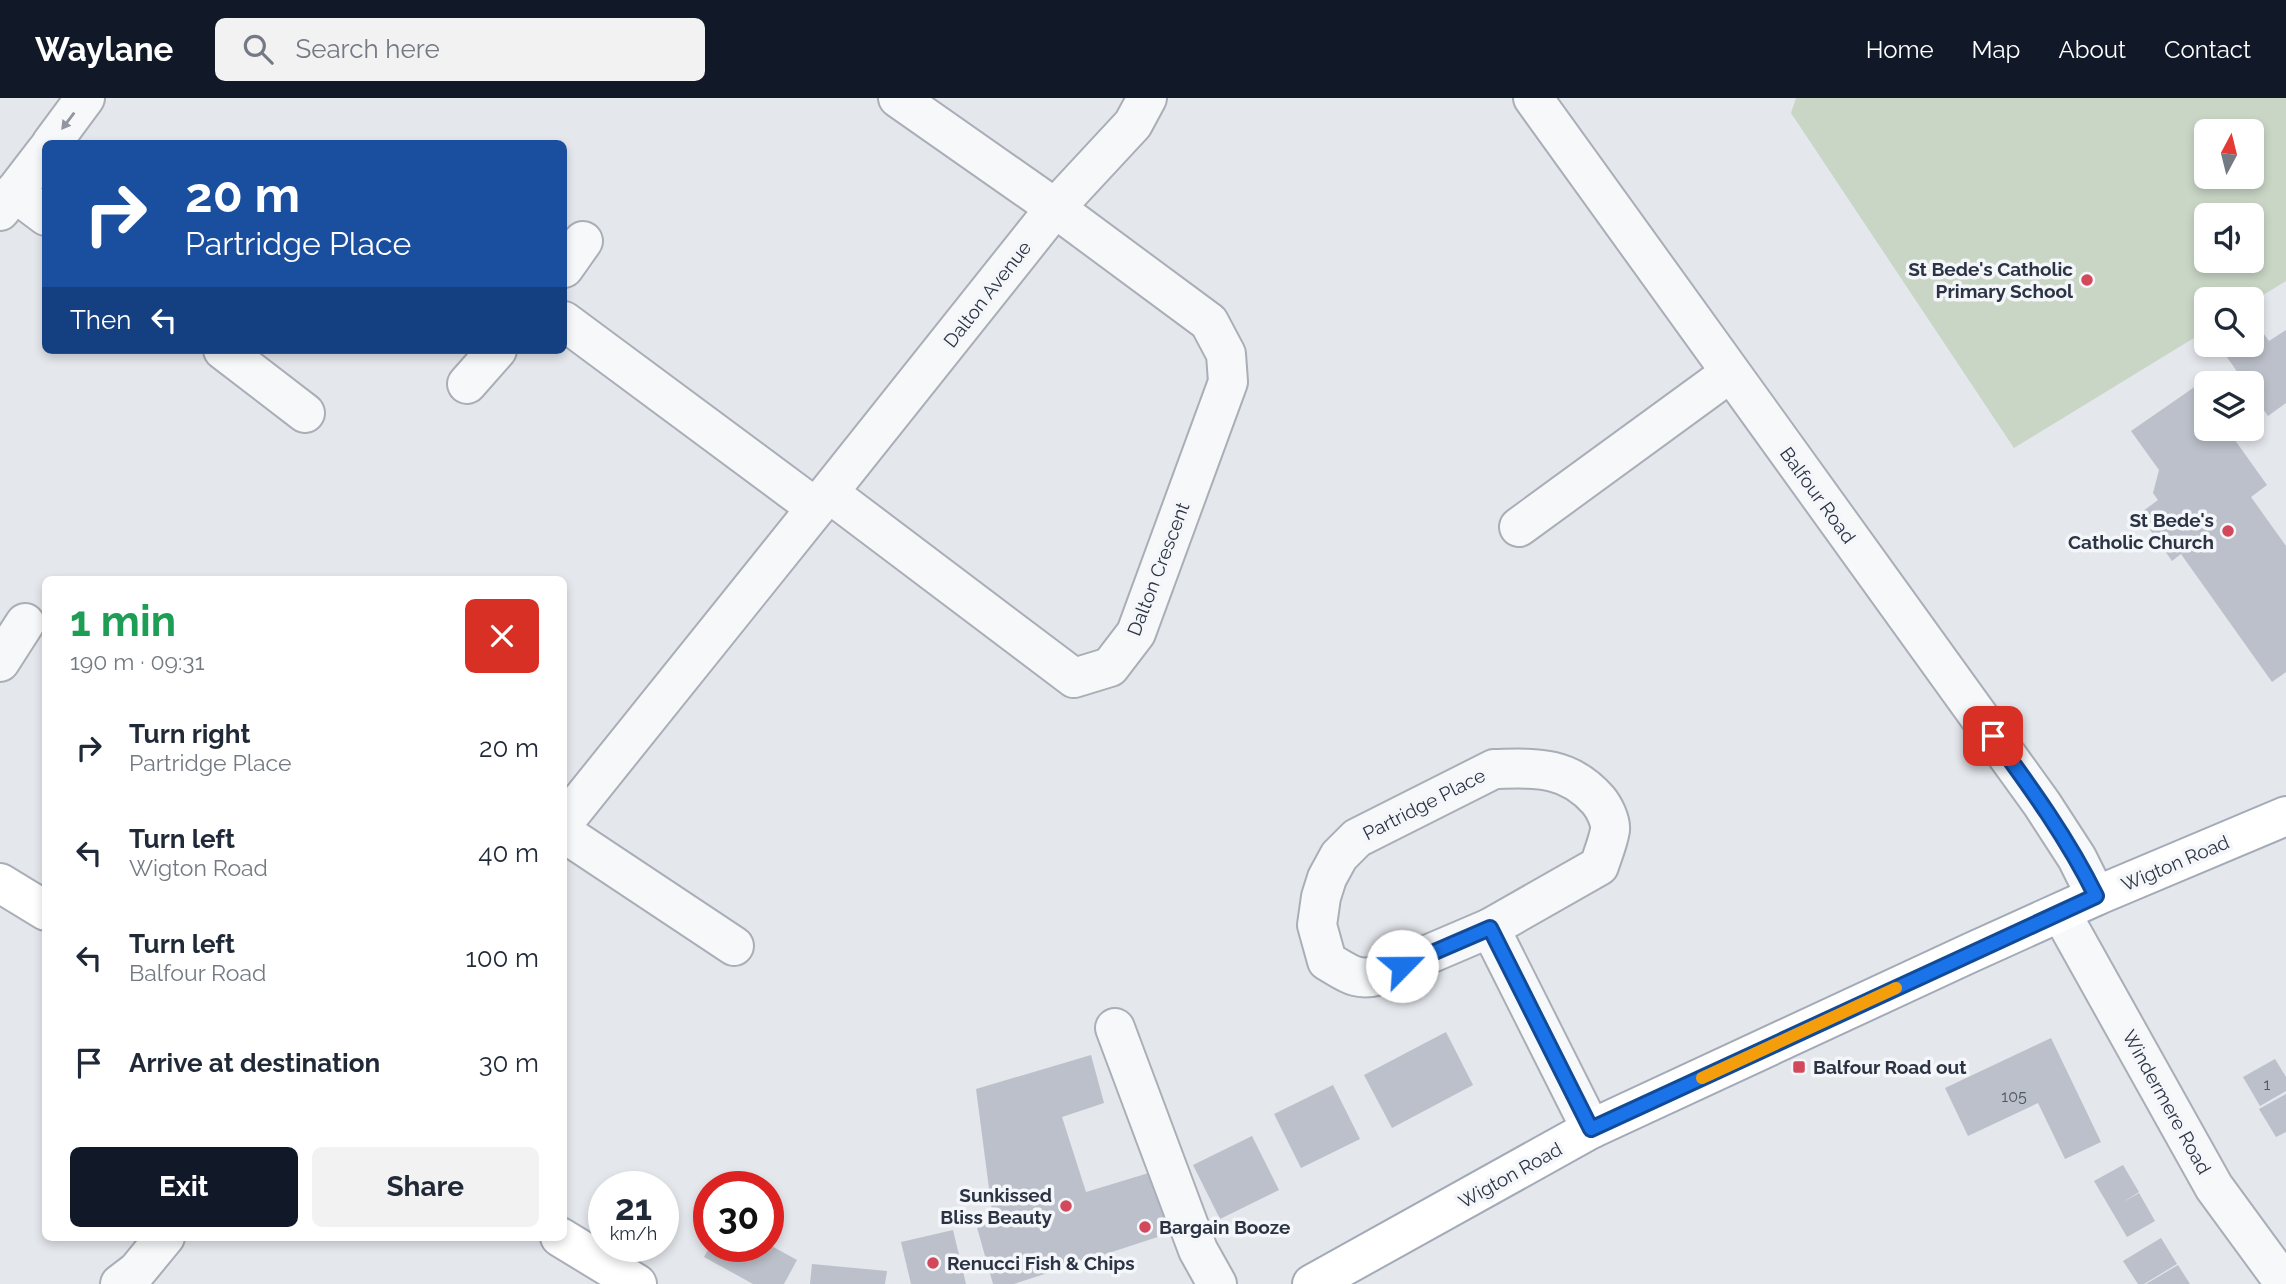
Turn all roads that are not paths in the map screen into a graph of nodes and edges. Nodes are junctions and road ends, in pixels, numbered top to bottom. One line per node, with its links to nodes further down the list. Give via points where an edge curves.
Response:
1 (85, 98): 5 (street, one-way to 5)
2 (898, 98): 8 (street)
3 (1147, 98): 8 (street, Dalton Avenue, via 1133,124)
4 (1533, 98): 13 (street, Balfour Road)
5 (54, 140)
6 (42, 156): 7 (street)
7 (7, 201): 9 (street)
8 (1055, 208): 16 (street, Dalton Avenue); 16 (street, Dalton Crescent, via 1209,322 1226,354 1228,382 1136,633 1110,667 1074,678)
9 (42, 214)
10 (567, 323): 16 (street)
11 (228, 354): 15 (street)
12 (493, 354): 14 (street)
13 (1730, 373): 17 (street); 24 (street, Balfour Road, via 2042,804)
14 (467, 384)
15 (305, 413)
16 (823, 500): 21 (street, Dalton Avenue)
17 (1518, 527)
18 (25, 623): 19 (street)
19 (0, 662)
20 (2286, 816): 24 (main road, Wigton Road)
21 (567, 818)
22 (567, 835): 28 (street)
23 (0, 883): 25 (main road)
24 (2096, 896): 26 (main road, Wigton Road)
25 (42, 909)
26 (2061, 913): 30 (main road, Wigton Road); 37 (street, Windermere Road, via 2214,1187)
27 (1490, 928): 27 (street, Partridge Place, via 1368,979 1353,977 1327,961 1317,925 1327,878 1339,856 1357,838 1494,769 1546,770 1574,778 1603,804 1610,827 1599,866); 30 (street)
28 (734, 946)
29 (1115, 1028): 35 (street, via 1198,1250)
30 (1591, 1129): 36 (main road, Wigton Road)
31 (162, 1241): 33 (street)
32 (567, 1241): 34 (main road)
33 (120, 1284)
34 (637, 1284)
35 (1217, 1284)
36 (1312, 1284)
37 (2285, 1284)

